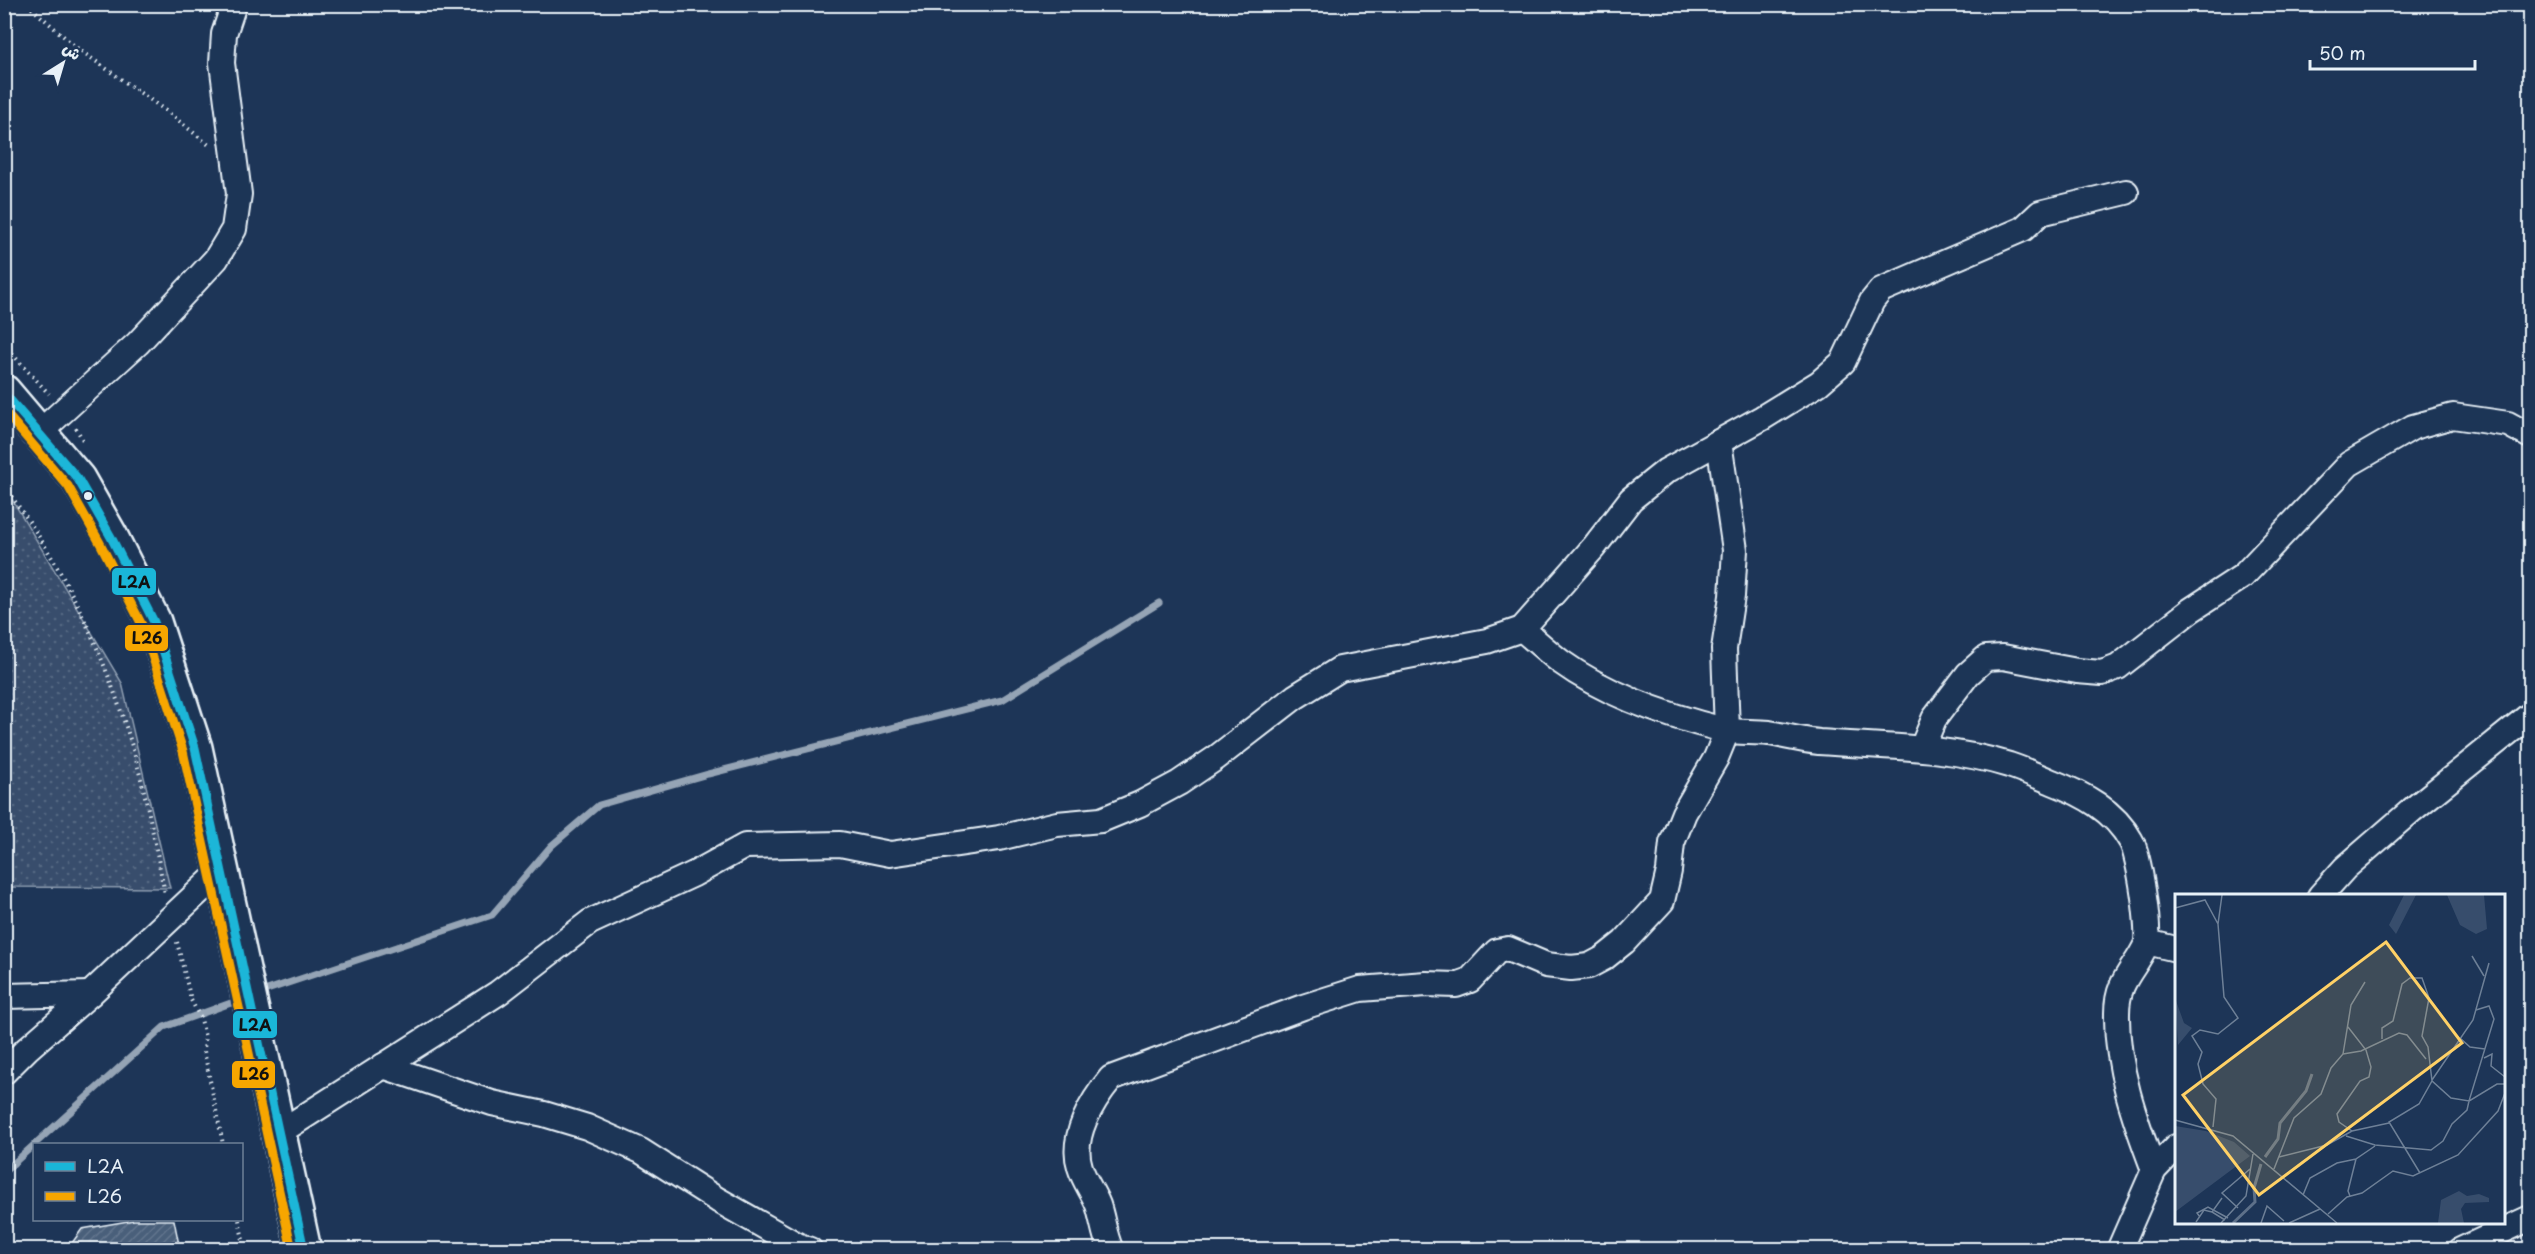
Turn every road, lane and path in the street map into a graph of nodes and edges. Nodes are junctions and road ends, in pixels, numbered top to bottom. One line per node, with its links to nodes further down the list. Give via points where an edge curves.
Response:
1 (27, 4): 3 (path, via 77,48 199,135)
2 (234, 4): 3 (street, via 224,34 222,63)
3 (237, 171): 6 (street, via 240,195 234,229 216,259 138,343)
4 (2126, 192): 8 (street, via 2040,213 2023,228 1881,290 1843,362 1819,383)
5 (4, 392): 6 (highway)
6 (40, 432): 14 (highway, via 78,479 154,622 195,748)
7 (2530, 436): 13 (street, via 2508,424 2453,416 2413,427 2349,464 2243,576 2191,610 2118,667 2102,674 2003,657 1986,658 1968,674 1934,719)
8 (1719, 442): 10 (street, via 1666,471 1631,499 1594,548); 12 (street, via 1735,550 1724,649)
9 (4, 487): 16 (path, via 64,581 102,661 136,760)
10 (1522, 629): 12 (street, via 1562,662 1625,698); 21 (street, via 1487,641 1340,669 1294,697 1179,783 1101,819 890,854 840,844 745,846 590,922 498,993)
11 (2530, 715): 15 (street, via 2345,868)
12 (1727, 731): 13 (street, via 1818,742); 32 (street, via 1676,833 1662,901 1604,958 1589,966 1571,968 1546,965 1508,949 1497,951 1470,980 1360,989 1111,1078 1098,1094 1076,1148)
13 (1922, 748): 17 (street, via 2010,765 2096,802 2132,842 2139,866)
14 (222, 870): 16 (street); 23 (highway)
15 (2322, 894)
16 (171, 918): 19 (street); 24 (path, via 191,1000 201,1019)
17 (2147, 942): 18 (street); 26 (street, via 2121,984 2117,1012 2120,1065)
18 (2175, 949)
19 (90, 994): 20 (street); 22 (street)
20 (4, 996)
21 (383, 1066): 23 (street); 31 (street, via 492,1103 587,1127 641,1151 726,1205)
22 (4, 1072)
23 (280, 1132): 30 (highway)
24 (223, 1143)
25 (2175, 1148): 26 (street)
26 (2154, 1170): 33 (street)
27 (2530, 1218): 34 (street)
28 (239, 1221): 29 (path)
29 (245, 1250)
30 (304, 1250)
31 (810, 1250)
32 (1111, 1250)
33 (2119, 1250)
34 (2461, 1250)

